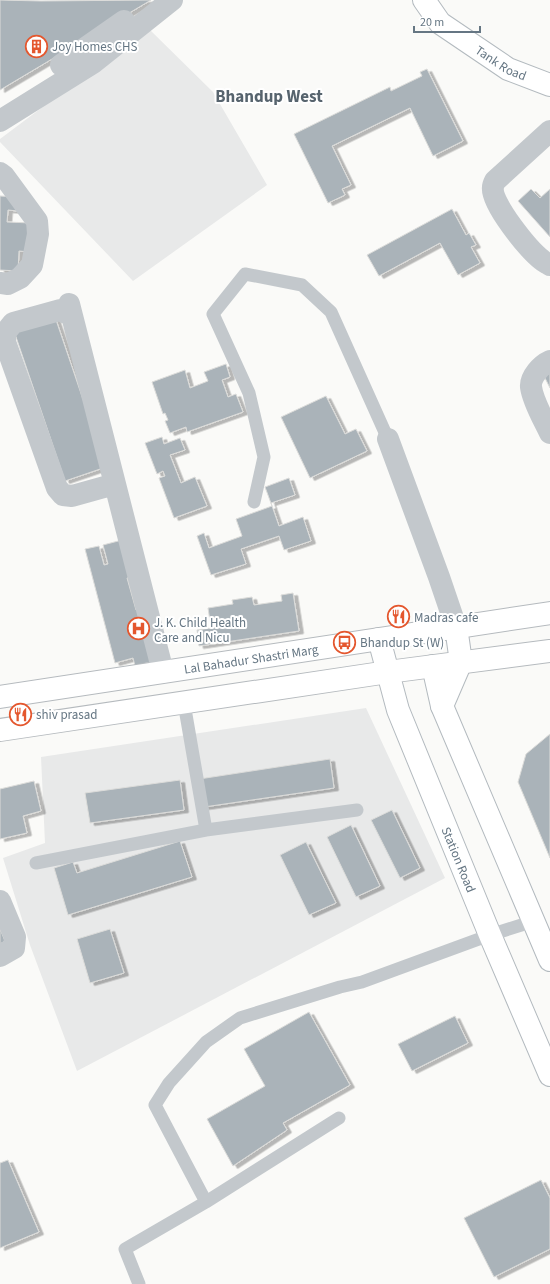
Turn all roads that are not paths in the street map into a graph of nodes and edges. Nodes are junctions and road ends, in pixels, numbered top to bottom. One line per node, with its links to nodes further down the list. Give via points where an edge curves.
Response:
1 (424, 0): 4 (main road, Tank Road, via 440,23 508,69)
2 (165, 1): 3 (street); 5 (street, via 93,63)
3 (61, 65)
4 (550, 85)
5 (0, 121)
6 (550, 131): 8 (street, via 495,181 492,188 501,210 518,235)
7 (0, 173): 9 (street, via 37,221 38,234 32,265 20,278 8,284)
8 (550, 265)
9 (0, 283)
10 (550, 361): 11 (street, via 534,375 531,386)
11 (550, 433)
12 (388, 439): 14 (lane, via 331,312 302,285 245,274 213,314 249,393 264,457); 16 (street)
13 (115, 484): 13 (street, via 70,310 60,310 13,324 5,333 5,342 57,488 63,495 72,496); 21 (street)
14 (254, 502)
15 (550, 613): 16 (main road, Lal Bahadur Shastri Marg)
16 (456, 627): 17 (main road, Lal Bahadur Shastri Marg); 19 (main road)
17 (379, 639): 21 (main road, Lal Bahadur Shastri Marg); 22 (main road, Station Road)
18 (550, 651): 19 (main road)
19 (461, 662): 20 (main road); 25 (main road)
20 (433, 666): 22 (main road); 25 (main road)
21 (163, 672): 23 (main road, Lal Bahadur Shastri Marg)
22 (388, 672): 24 (main road); 32 (main road, Station Road, via 398,710)
23 (0, 697)
24 (184, 703): 26 (main road); 28 (lane)
25 (442, 706): 31 (main road)
26 (0, 730)
27 (357, 810): 28 (lane)
28 (206, 830): 29 (lane)
29 (36, 863)
30 (0, 902): 33 (street, via 15,937 14,948)
31 (534, 921): 32 (lane); 34 (main road)
32 (490, 935): 35 (main road, Station Road); 37 (lane, via 362,982 240,1018 206,1042 169,1083 155,1105)
33 (0, 956)
34 (550, 960)
35 (550, 1075)
36 (339, 1118): 37 (lane)
37 (206, 1202): 38 (lane, via 124,1249)
38 (139, 1284)

